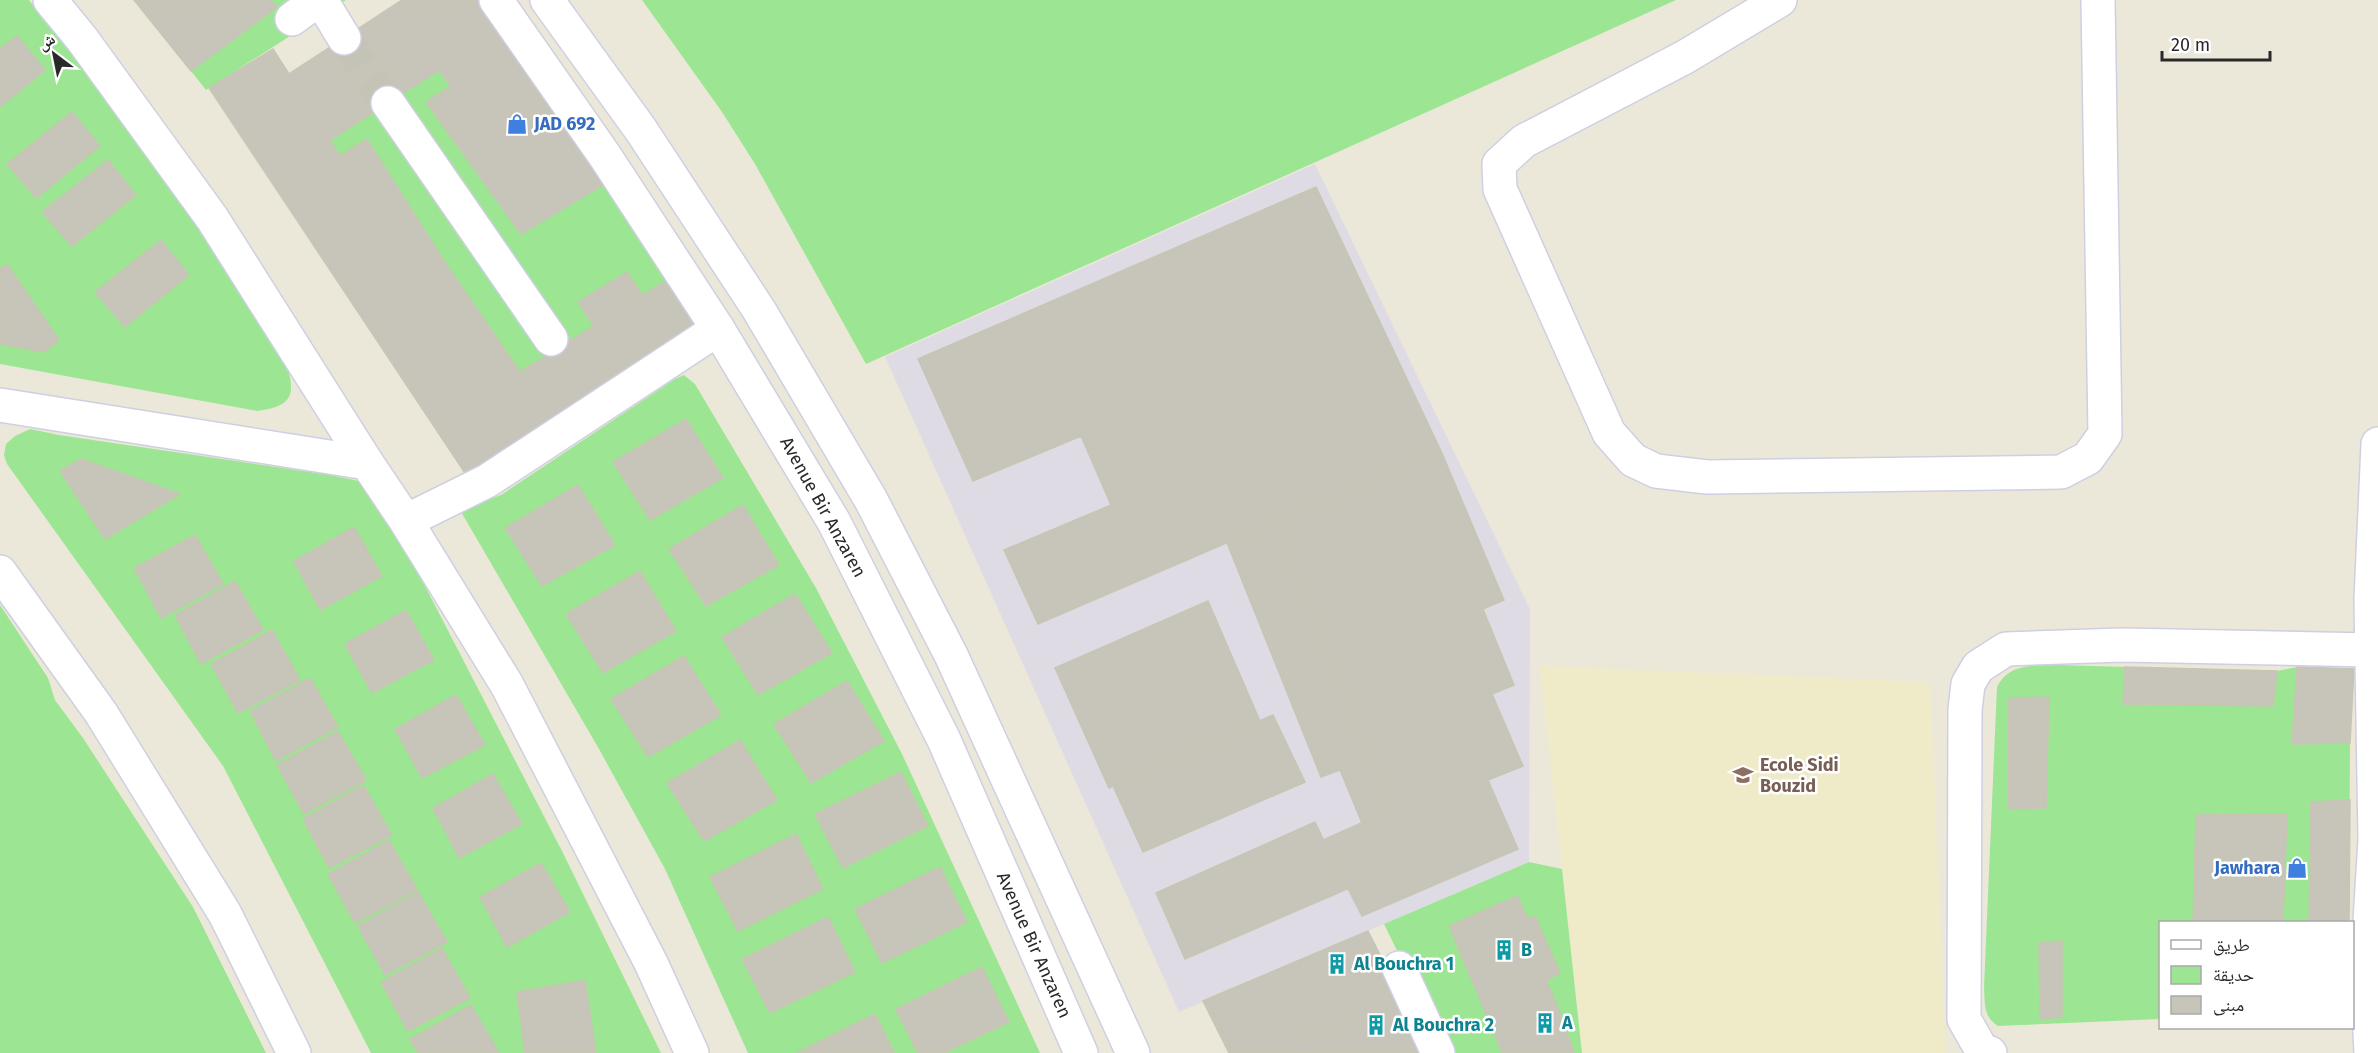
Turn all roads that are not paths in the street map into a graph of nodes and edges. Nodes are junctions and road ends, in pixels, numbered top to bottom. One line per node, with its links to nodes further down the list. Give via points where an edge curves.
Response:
1 (50, 0): 14 (street, via 212,218)
2 (320, 0): 7 (street); 8 (street)
3 (496, 0): 10 (street, Avenue Bir Anzaren)
4 (547, 0): 24 (street, via 642,130 759,310 871,500 951,655)
5 (2098, 0): 6 (street, via 2105,434 2088,458 2061,472 1707,477 1656,471 1633,460 1609,433 1500,189 1499,164 1524,141 1685,57)
6 (1760, 5)
7 (292, 20)
8 (344, 38)
9 (388, 103): 11 (street)
10 (718, 328): 15 (street, via 487,481); 23 (street, Avenue Bir Anzaren, via 834,522 909,669)
11 (551, 339)
12 (0, 405): 14 (street)
13 (2378, 444): 17 (street)
14 (367, 463): 15 (street)
15 (406, 521): 22 (street, via 507,685 651,963)
16 (0, 572): 21 (street, via 101,713 225,914)
17 (2374, 600): 18 (street)
18 (2372, 650): 19 (street); 26 (street, via 2122,645 2006,649 1978,667 1968,684 1965,710 1964,1019 1981,1049)
19 (2376, 840): 27 (street, via 2367,969)
20 (1399, 968): 25 (street)
21 (294, 1053)
22 (692, 1053)
23 (1081, 1053)
24 (1133, 1053)
25 (1438, 1053)
26 (1990, 1053)
27 (2371, 1053)

